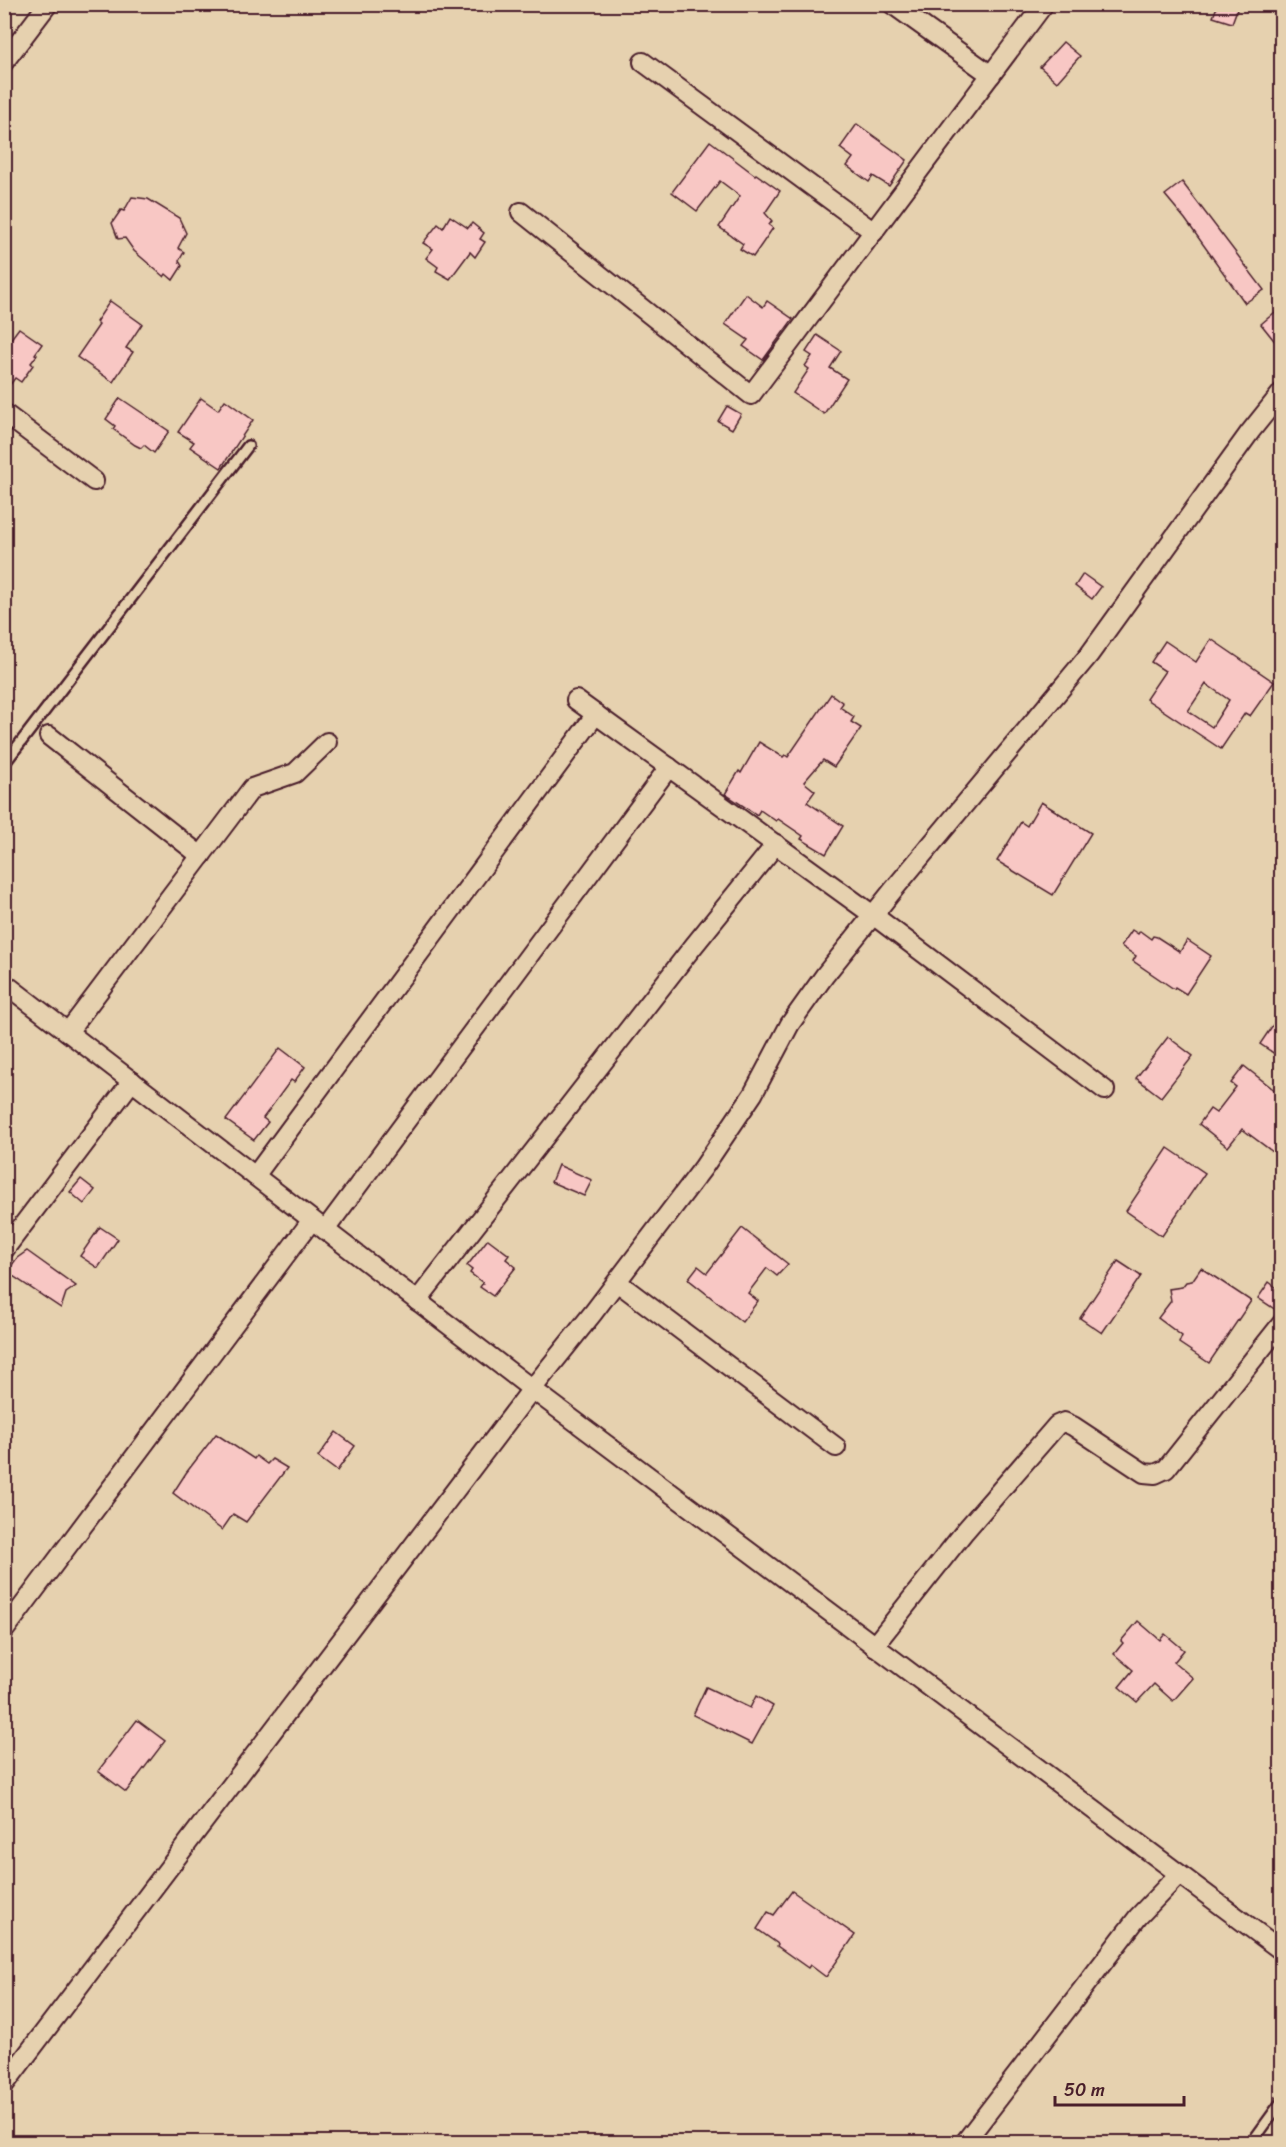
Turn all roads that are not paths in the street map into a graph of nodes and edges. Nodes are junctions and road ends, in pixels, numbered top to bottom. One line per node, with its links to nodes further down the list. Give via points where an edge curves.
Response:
1 (48, 4): 4 (street)
2 (892, 4): 6 (street)
3 (1044, 4): 6 (street)
4 (4, 62)
5 (643, 62): 8 (street)
6 (991, 75): 8 (street)
7 (521, 212): 8 (street, via 751,395)
8 (874, 232)
9 (1281, 392): 21 (street, via 1089,655)
10 (4, 413): 12 (street)
11 (248, 446): 17 (lane)
12 (94, 481)
13 (576, 700): 14 (street)
14 (596, 714): 18 (street); 26 (street)
15 (49, 736): 20 (street)
16 (327, 742): 20 (street, via 295,773 252,788)
17 (4, 764)
18 (669, 767): 19 (street); 27 (street)
19 (776, 844): 21 (street); 30 (street)
20 (201, 856): 23 (street)
21 (873, 915): 25 (street); 29 (street, via 790,1024 728,1133)
22 (4, 984): 23 (street)
23 (68, 1032): 24 (street)
24 (132, 1082): 26 (street); 28 (street)
25 (1105, 1090)
26 (255, 1176): 27 (street)
27 (318, 1225): 30 (street); 34 (street)
28 (4, 1250)
29 (617, 1282): 32 (street); 33 (street)
30 (417, 1301): 32 (street)
31 (1281, 1323): 35 (street, via 1166,1469 1144,1473 1073,1426 1064,1422 1057,1425 965,1531)
32 (532, 1389): 35 (street); 38 (street)
33 (836, 1447)
34 (4, 1631)
35 (874, 1646): 36 (street)
36 (1179, 1874): 37 (street); 40 (street, via 1138,1917)
37 (1281, 1952)
38 (4, 2085)
39 (1281, 2101): 41 (lane)
40 (965, 2142)
41 (1255, 2142)

